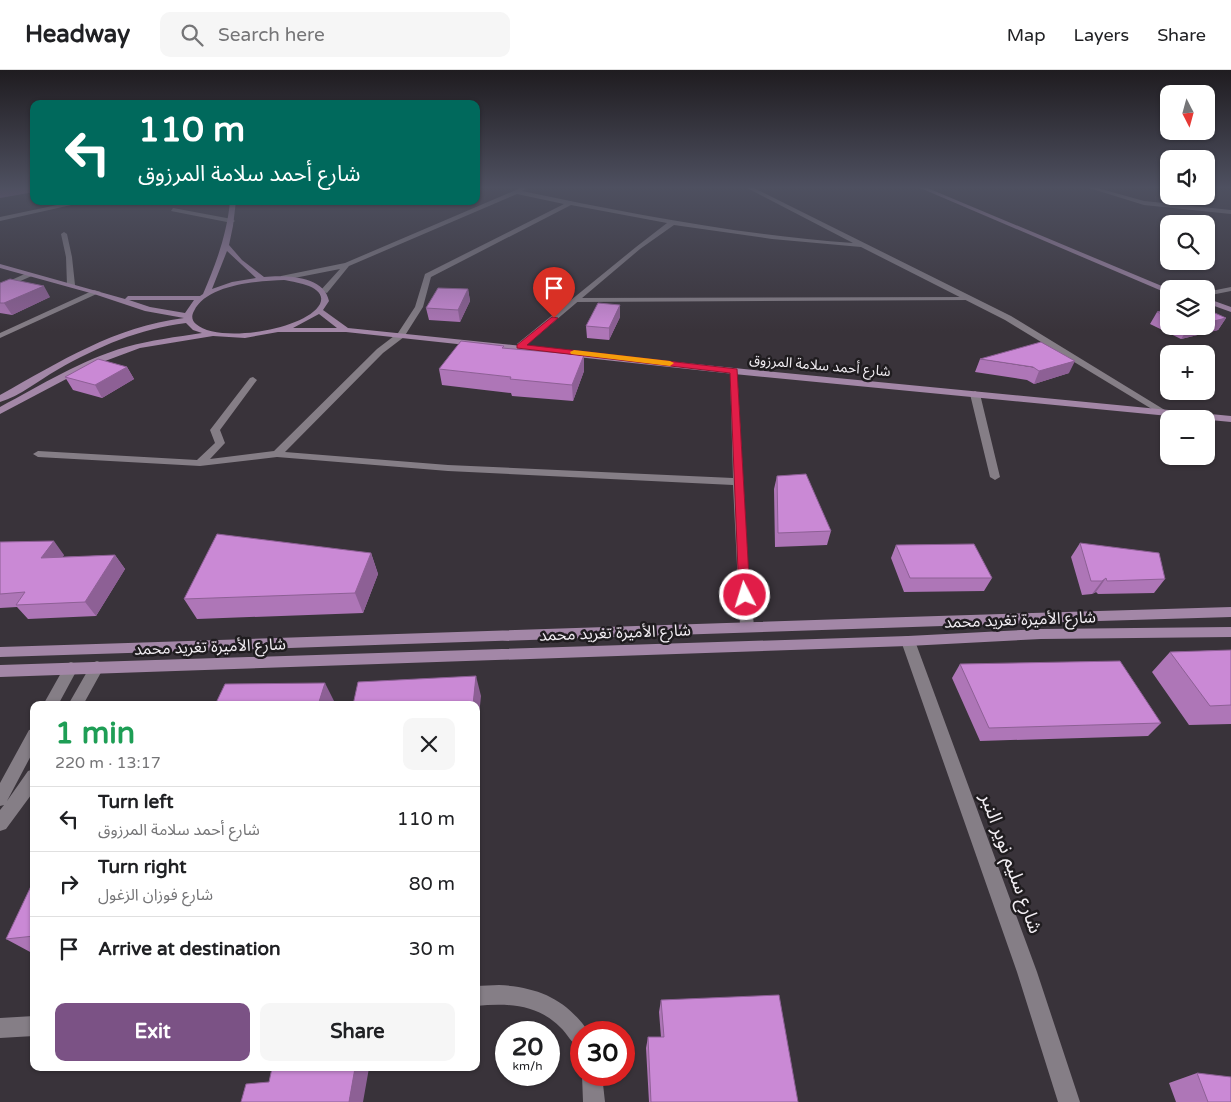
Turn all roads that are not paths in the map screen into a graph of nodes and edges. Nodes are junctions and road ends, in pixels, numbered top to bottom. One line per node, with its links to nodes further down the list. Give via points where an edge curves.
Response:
1 (64, 235): 17 (street)
2 (229, 235): 10 (street)
3 (416, 235): 11 (street)
4 (507, 235): 38 (street, via 430,275 419,307)
5 (655, 235): 28 (street)
6 (757, 235): 9 (street)
7 (843, 235): 9 (street)
8 (1036, 235): 16 (street)
9 (863, 245): 27 (street)
10 (226, 246): 15 (street); 26 (street)
11 (347, 265): 14 (street); 22 (street)
12 (0, 266): 13 (street)
13 (30, 275): 17 (street); 19 (street)
14 (284, 278): 15 (street); 22 (street, via 306,281)
15 (262, 279): 26 (street, via 238,283)
16 (1152, 284): 18 (street); 20 (street)
17 (71, 285): 23 (street)
18 (1160, 286)
19 (0, 288)
20 (1160, 288)
21 (1231, 289): 24 (street)
22 (324, 291): 30 (street, via 325,298)
23 (97, 292): 25 (street); 39 (street)
24 (1215, 292)
25 (111, 296): 26 (street, via 142,299); 33 (street)
26 (204, 297): 33 (street, via 189,310)
27 (971, 299): 28 (lane); 45 (street, via 1043,338)
28 (576, 300): 40 (street)
29 (1215, 304): 31 (street)
30 (318, 310): 35 (street, via 306,319); 36 (street)
31 (1231, 310)
32 (1215, 313): 34 (street)
33 (188, 318): 37 (street, via 198,329); 44 (street, via 124,334)
34 (1231, 319)
35 (278, 330): 36 (street, شارع أحمد سلامة المرزوق); 37 (street, via 246,335)
36 (346, 330): 38 (street, شارع أحمد سلامة المرزوق)
37 (216, 334): 46 (street, via 168,340 116,352)
38 (401, 335): 40 (street, شارع أحمد سلامة المرزوق); 51 (street, via 380,351)
39 (0, 336)
40 (520, 346): 41 (street, شارع أحمد سلامة المرزوق)
41 (734, 371): 43 (street, شارع أحمد سلامة المرزوق); 54 (street)
42 (254, 380): 52 (street, via 214,430 220,443)
43 (975, 394): 47 (street, شارع أحمد سلامة المرزوق); 53 (street)
44 (0, 399)
45 (1160, 410)
46 (0, 411)
47 (1160, 412)
48 (1215, 417): 49 (street, شارع أحمد سلامة المرزوق)
49 (1231, 419)
50 (38, 454): 52 (street)
51 (277, 454): 52 (street); 54 (street, via 448,468)
52 (200, 463)
53 (995, 477)
54 (739, 482): 56 (street)
55 (1231, 612): 56 (street, شارع الأميرة تغريد محمد)
56 (747, 626): 59 (street, شارع الأميرة تغريد محمد)
57 (1231, 632): 58 (street, شارع الأميرة تغريد محمد, via 1041,634)
58 (908, 641): 60 (street, شارع الأميرة تغريد محمد); 75 (street, شارع سليم نوير النبر, via 1028,972)
59 (0, 652)
60 (97, 667): 61 (street, شارع الأميرة تغريد محمد); 64 (street)
61 (71, 668): 62 (street, شارع الأميرة تغريد محمد); 63 (street)
62 (0, 671)
63 (52, 701)
64 (77, 701)
65 (30, 743): 67 (street)
66 (30, 783): 68 (street)
67 (0, 799)
68 (0, 823)
69 (480, 996): 70 (street, via 504,994 538,1000)
70 (570, 1024)
71 (30, 1026): 72 (street)
72 (0, 1028)
73 (593, 1086): 74 (street)
74 (594, 1102)
75 (1069, 1102)

